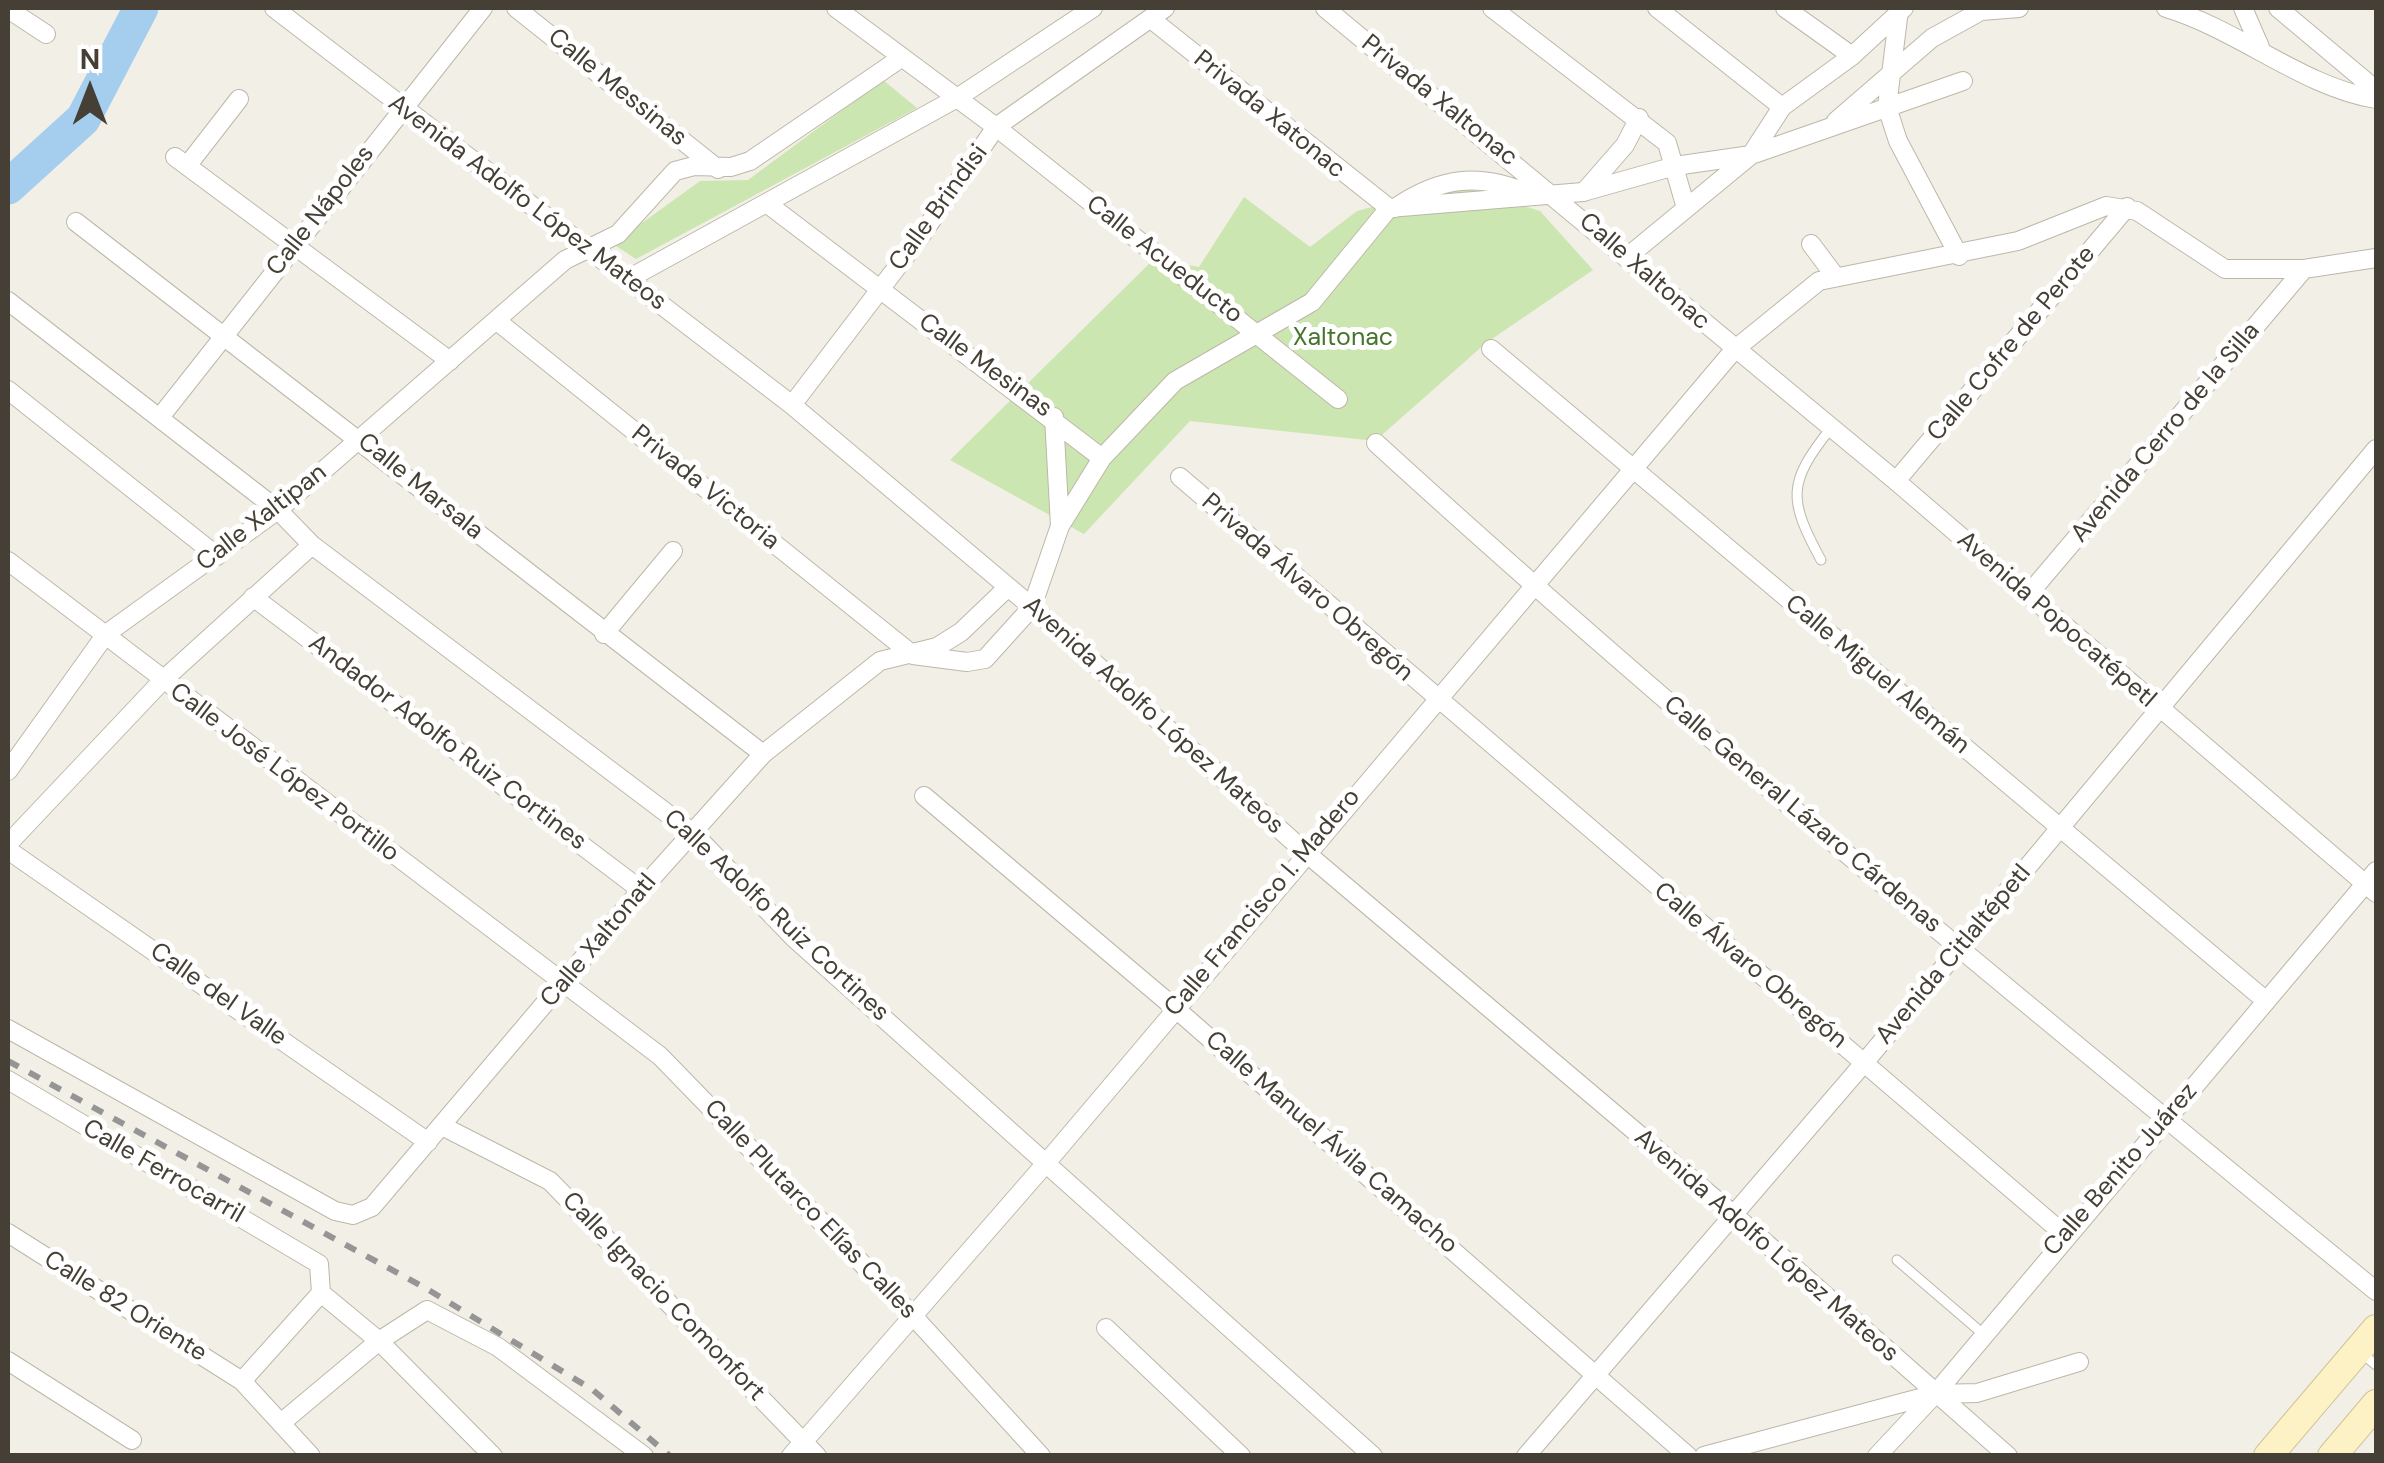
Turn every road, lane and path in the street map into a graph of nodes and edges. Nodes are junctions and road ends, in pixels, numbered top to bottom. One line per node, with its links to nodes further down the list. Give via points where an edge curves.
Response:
1 (274, 8): 29 (street, Avenida Adolfo López Mateos)
2 (483, 8): 29 (street, Calle Nápoles)
3 (516, 8): 35 (street, Calle Messinas)
4 (836, 8): 20 (street, Calle Acueducto)
5 (1093, 8): 25 (street)
6 (1325, 8): 37 (street, Privada Xaltonac)
7 (1492, 8): 30 (street)
8 (1785, 8): 19 (street)
9 (2020, 8): 21 (street, via 1981,11)
10 (2243, 8): 18 (street)
11 (2278, 8): 23 (street)
12 (1661, 9): 27 (street)
13 (2178, 9): 18 (street)
14 (8, 10): 17 (street)
15 (1902, 11): 19 (street); 21 (street)
16 (1158, 14): 31 (street, Calle Brindisi); 40 (street, Privada Xatonac)
17 (46, 34)
18 (2260, 47): 26 (street, via 2350,94)
19 (1852, 56): 27 (street)
20 (900, 58): 25 (street, Calle Acueducto); 35 (street, Calle Xaltipan, via 769,150)
21 (1893, 70): 28 (street); 32 (street)
22 (1963, 81): 28 (street)
23 (2376, 90)
24 (240, 98): 43 (street, via 181,162)
25 (957, 98): 31 (street, Calle Acueducto); 38 (street)
26 (2376, 99)
27 (1782, 107): 33 (street)
28 (1887, 107): 32 (street); 46 (street)
29 (401, 109): 43 (street, Calle Nápoles); 45 (street, Avenida Adolfo López Mateos)
30 (1640, 118): 34 (street, via 1666,143); 36 (street)
31 (996, 127): 52 (street, Calle Brindisi); 56 (street, Calle Acueducto)
32 (1828, 128): 33 (street)
33 (1751, 155): 34 (street); 41 (street)
34 (1675, 166): 36 (street); 41 (street)
35 (718, 169): 45 (street, Calle Xaltipan, via 674,171 618,234)
36 (1584, 192): 37 (street)
37 (1554, 195): 40 (street); 47 (street, Calle Xaltonac)
38 (770, 205): 51 (street); 52 (street, Calle Mesinas)
39 (2127, 207): 46 (street, via 2106,206); 49 (street, via 2225,270); 72 (street, Calle Cofre de Perote)
40 (1392, 208): 56 (street, Calle Acueducto, via 1312,302)
41 (1686, 208): 47 (street)
42 (76, 222): 55 (street, Calle Marsala)
43 (295, 243): 55 (street, Calle Nápoles); 59 (street)
44 (1811, 244): 50 (street)
45 (589, 250): 51 (street, Avenida Adolfo López Mateos); 54 (street, Calle Xaltipan, via 566,260)
46 (1959, 256): 50 (street)
47 (1626, 258): 58 (street, Calle Xaltonac)
48 (2376, 258): 49 (street)
49 (2304, 270): 82 (street, Avenida Cerro de la Silla)
50 (1835, 276): 58 (street, Calle Francisco I. Madero, via 1803,291)
51 (630, 278): 62 (street, Avenida Adolfo López Mateos)
52 (880, 289): 62 (street, Calle Brindisi); 64 (street, Calle Mesinas)
53 (8, 301): 63 (street, Calle Adolfo Ruiz Cortines)
54 (497, 322): 59 (street, Calle Xaltipan); 87 (street, Privada Victoria)
55 (221, 335): 63 (street, Calle Nápoles); 66 (street, Calle Marsala)
56 (1258, 335): 61 (street); 69 (street, via 1176,381)
57 (1491, 349): 70 (street, Calle Miguel Alemán)
58 (1734, 350): 65 (street, Avenida Popocatépetl); 70 (street, Calle Francisco I. Madero)
59 (450, 361): 66 (street, Calle Xaltipan)
60 (8, 390): 77 (street)
61 (1338, 399)
62 (792, 405): 81 (street, Avenida Adolfo López Mateos)
63 (161, 416): 73 (street, Calle Adolfo Ruiz Cortines)
64 (1054, 417): 69 (street, Calle Mesinas); 74 (street)
65 (1831, 428): 72 (street, Avenida Popocatépetl); 78 (lane, via 1796,478 1794,498)
66 (360, 439): 73 (street, Calle Xaltipan); 86 (street, Calle Marsala)
67 (1376, 444): 80 (street, Calle General Lázaro Cárdenas)
68 (2376, 448): 90 (street, Avenida Citlaltépetl)
69 (1102, 458): 74 (street)
70 (1632, 470): 80 (street, Calle Francisco I. Madero); 94 (street, Calle Miguel Alemán)
71 (1180, 478): 89 (street, Privada Álvaro Obregón)
72 (1896, 481): 82 (street, Avenida Popocatépetl)
73 (278, 510): 75 (street, Calle Adolfo Ruiz Cortines); 77 (street, Calle Xaltipan)
74 (1060, 526): 84 (street)
75 (312, 545): 83 (street); 95 (street, Calle Adolfo Ruiz Cortines)
76 (673, 551): 86 (street)
77 (217, 556): 85 (street, Calle Xaltipan)
78 (1821, 560)
79 (8, 561): 85 (street, Calle José López Portillo)
80 (1532, 585): 89 (street, Calle Francisco I. Madero); 100 (street, Calle General Lázaro Cárdenas)
81 (1007, 588): 84 (street, Avenida Adolfo López Mateos); 87 (street, Calle Xaltonatl, via 962,632)
82 (2027, 596): 90 (street, Avenida Popocatépetl)
83 (254, 597): 88 (street); 99 (street, Andador Adolfo Ruiz Cortines)
84 (1032, 607): 87 (street, via 985,658); 97 (street, Avenida Adolfo López Mateos)
85 (106, 634): 88 (street, Calle José López Portillo); 92 (street, Calle Xaltipan)
86 (604, 634): 91 (street, Calle Marsala)
87 (913, 655): 91 (street, Calle Xaltonatl, via 880,661)
88 (162, 682): 96 (street); 101 (street, Calle José López Portillo)
89 (1434, 698): 97 (street, Calle Francisco I. Madero); 105 (street, Calle Álvaro Obregón)
90 (2159, 709): 94 (street, Avenida Citlaltépetl); 98 (street, Avenida Popocatépetl)
91 (763, 754): 95 (street, Calle Xaltonatl)
92 (8, 771)
93 (924, 796): 103 (street, Calle Manuel Ávila Camacho)
94 (2060, 828): 100 (street, Avenida Citlaltépetl); 102 (street, Calle Miguel Alemán)
95 (693, 833): 99 (street, Calle Xaltonatl); 110 (street, Calle Adolfo Ruiz Cortines, via 794,938)
96 (8, 847): 109 (street, Calle del Valle)
97 (1306, 852): 103 (street, Calle Francisco I. Madero); 111 (street, Avenida Adolfo López Mateos)
98 (2373, 882): 102 (street, Calle Benito Juárez)
99 (641, 890): 101 (street, Calle Xaltonatl)
100 (1960, 949): 105 (street, Avenida Citlaltépetl); 107 (street, Calle General Lázaro Cárdenas)
101 (563, 982): 108 (street, Calle Xaltonatl); 117 (street, Calle Plutarco Elías Calles, via 660,1056)
102 (2265, 1000): 107 (street, Calle Benito Juárez)
103 (1176, 1009): 110 (street, Calle Francisco I. Madero); 124 (street, Calle Manuel Ávila Camacho)
104 (8, 1029): 109 (street, Calle Xaltonatl, via 336,1211 353,1215 372,1206)
105 (1864, 1062): 111 (street, Avenida Citlaltépetl); 113 (street, Calle Álvaro Obregón)
106 (8, 1080): 116 (street, Calle Ferrocarril, via 319,1264)
107 (2166, 1119): 113 (street, Calle Benito Juárez); 115 (street, Calle General Lázaro Cárdenas)
108 (444, 1127): 109 (street, Calle Xaltonatl); 130 (street, Calle Ignacio Comonfort, via 550,1181)
109 (428, 1142)
110 (1047, 1162): 117 (street, Calle Francisco I. Madero); 138 (street, Calle Adolfo Ruiz Cortines)
111 (1734, 1215): 124 (street, Avenida Citlaltépetl); 126 (street, Avenida Adolfo López Mateos)
112 (8, 1233): 125 (street, Calle 82 Oriente)
113 (2065, 1235): 119 (street, Calle Benito Juárez)
114 (1898, 1260): 119 (lane)
115 (2376, 1291)
116 (321, 1293): 120 (street); 125 (street)
117 (914, 1317): 130 (street, Calle Francisco I. Madero); 136 (street, Calle Plutarco Elías Calles)
118 (1106, 1328): 137 (street)
119 (1982, 1333): 126 (street, Calle Benito Juárez)
120 (379, 1341): 128 (street); 132 (street); 133 (street, via 426,1310 498,1347)
121 (2370, 1348): 144 (main road)
122 (8, 1362): 129 (street)
123 (2079, 1362): 126 (street, via 1977,1394)
124 (1598, 1375): 139 (street, Avenida Citlaltépetl); 140 (street, Calle Manuel Ávila Camacho)
125 (242, 1380): 128 (street, Calle 82 Oriente)
126 (1935, 1394): 141 (street); 142 (street, Calle Benito Juárez); 143 (street, Avenida Adolfo López Mateos)
127 (2376, 1404): 145 (main road)
128 (281, 1424): 131 (street, Calle 82 Oriente)
129 (132, 1440)
130 (804, 1441): 134 (street, Calle Francisco I. Madero); 135 (street, Calle Ignacio Comonfort)
131 (310, 1456)
132 (494, 1456)
133 (644, 1456)
134 (791, 1456)
135 (818, 1456)
136 (1041, 1456)
137 (1241, 1456)
138 (1373, 1456)
139 (1526, 1456)
140 (1688, 1456)
141 (1704, 1456)
142 (1877, 1456)
143 (2008, 1456)
144 (2268, 1456)
145 (2332, 1456)

